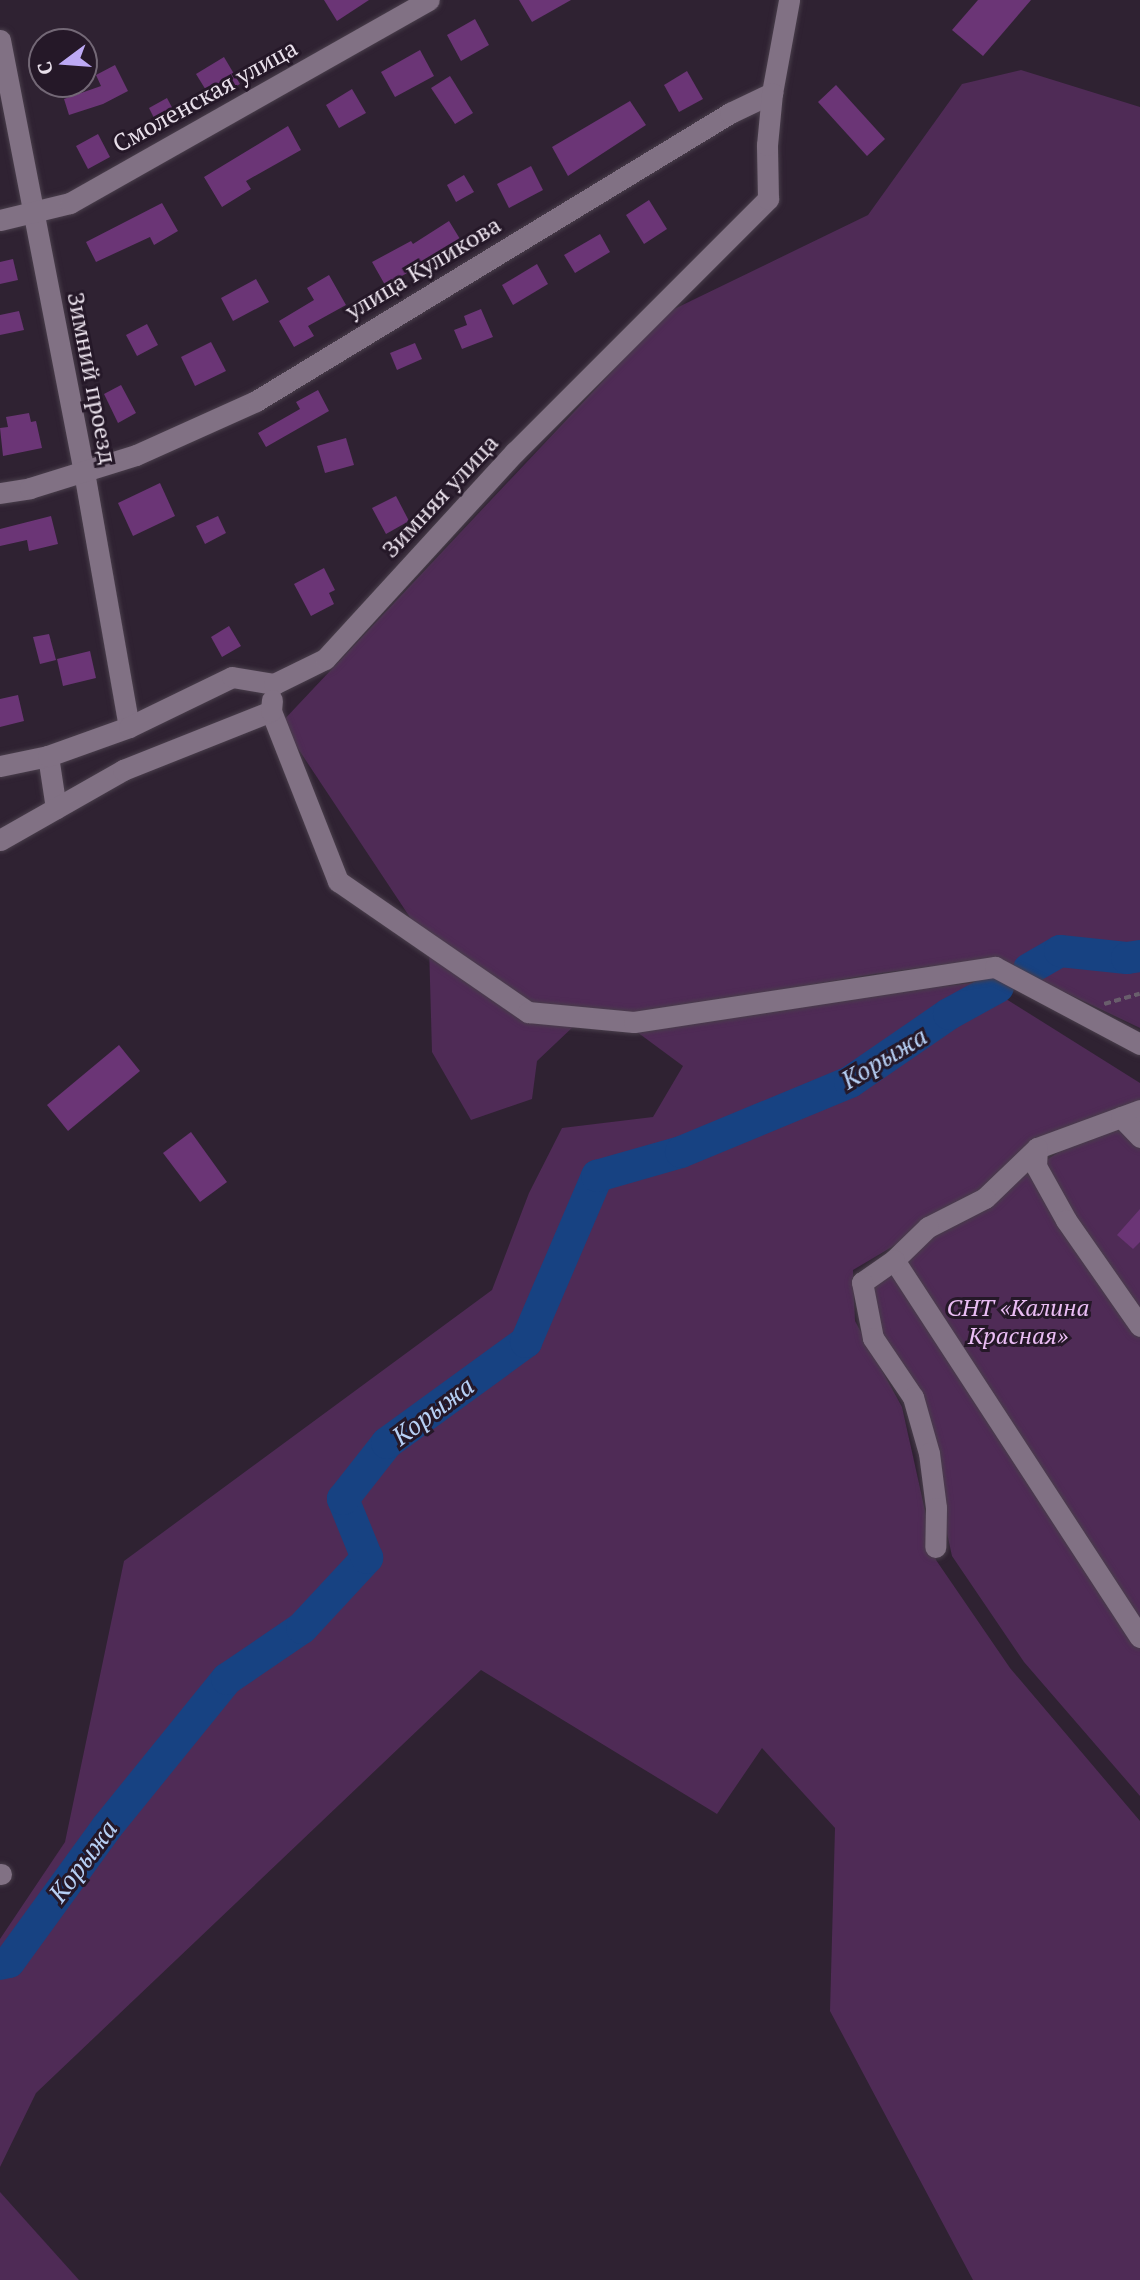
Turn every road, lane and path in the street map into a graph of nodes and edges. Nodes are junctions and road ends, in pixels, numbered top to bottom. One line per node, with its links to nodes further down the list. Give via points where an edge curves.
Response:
1 (429, 0): 5 (street, Смоленская улица, via 70,203)
2 (789, 0): 4 (street)
3 (0, 40): 5 (street, Зимний проезд)
4 (772, 93): 7 (street, улица Куликова, via 730,113 256,401 136,455); 9 (street, Зимняя улица, via 768,199 515,452 325,660)
5 (34, 213): 6 (street, Смоленская улица); 7 (street, Зимний проезд)
6 (0, 220)
7 (84, 472): 8 (street, улица Куликова); 11 (street, Зимний проезд)
8 (0, 493)
9 (274, 684): 10 (street); 11 (street, via 232,677)
10 (271, 711): 14 (street, via 123,770); 17 (street, via 338,881 528,1012 634,1022 995,967)
11 (129, 727): 12 (street)
12 (47, 756): 13 (street); 14 (street)
13 (0, 766)
14 (56, 808): 15 (street)
15 (0, 840)
16 (1140, 994): 17 (path)
17 (1078, 1011): 18 (street)
18 (1140, 1044)
19 (1130, 1113): 20 (street); 21 (street)
20 (1140, 1137)
21 (1037, 1148): 22 (street, via 985,1198 928,1227); 23 (street, via 1036,1166 1066,1220)
22 (894, 1260): 24 (street, via 862,1282 873,1339 912,1397 929,1454 936,1508); 25 (street)
23 (1140, 1326)
24 (935, 1547)
25 (1140, 1637)

